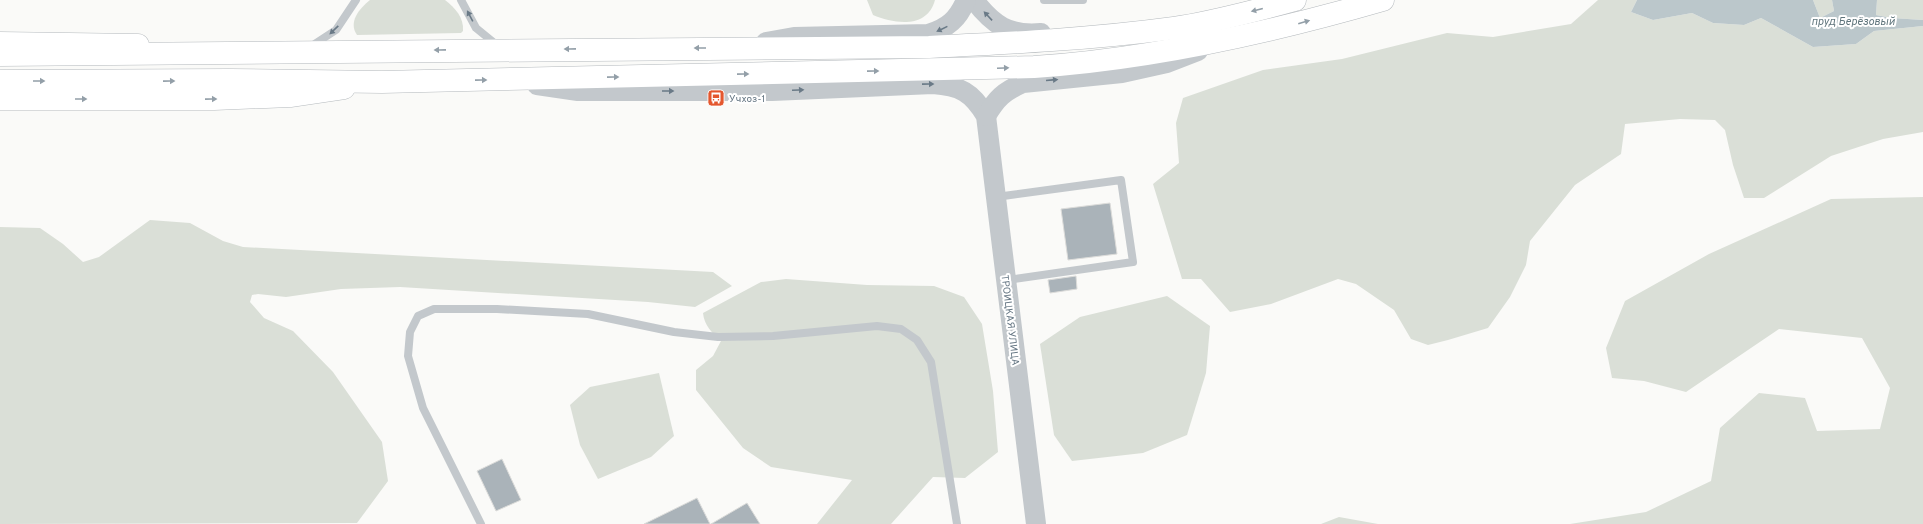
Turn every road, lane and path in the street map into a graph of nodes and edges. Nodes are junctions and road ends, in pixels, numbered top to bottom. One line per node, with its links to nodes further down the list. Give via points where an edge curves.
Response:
1 (356, 0): 15 (lane, one-way to 15, via 336,30)
2 (461, 0): 13 (lane, one-way to 2, via 476,28)
3 (966, 0): 12 (street, one-way to 12, via 953,22 942,30 928,34 794,37)
4 (974, 0): 9 (street, one-way to 4, via 1128,26 1031,34 1007,30 994,22)
5 (1044, 0): 6 (lane)
6 (1083, 0)
7 (1294, 0): 9 (main road, one-way to 9)
8 (1383, 0): 10 (main road, one-way to 8, via 1287,27)
9 (1175, 27): 12 (main road, via 1032,42 945,46)
10 (1225, 41): 17 (main road, one-way to 10, via 1034,67 1092,63); 21 (street, one-way to 10, via 997,98 1023,83 1122,74 1167,63)
11 (0, 43): 14 (main road, via 106,43)
12 (729, 48): 13 (main road, one-way to 13)
13 (501, 50): 15 (main road, one-way to 15)
14 (273, 52): 15 (main road); 16 (main road)
15 (304, 52)
16 (0, 55)
17 (504, 79): 19 (main road, one-way to 17); 21 (street, one-way to 21, via 578,91 772,91 948,85 965,91 977,102)
18 (0, 81): 19 (main road, one-way to 19)
19 (382, 82): 20 (main road, one-way to 19, via 274,97)
20 (0, 99)
21 (986, 116): 22 (street, ТРОИЦКАЯ УЛИЦА)
22 (995, 198): 23 (street, ТРОИЦКАЯ УЛИЦА); 23 (lane, via 1121,180 1133,262)
23 (1006, 280): 26 (street, ТРОИЦКАЯ УЛИЦА)
24 (481, 524): 25 (lane, via 423,408 408,356 410,332 418,316 434,309 497,309 588,314 674,332 718,337 773,336 877,326 901,329 917,340 931,362)
25 (957, 524)
26 (1036, 524)

